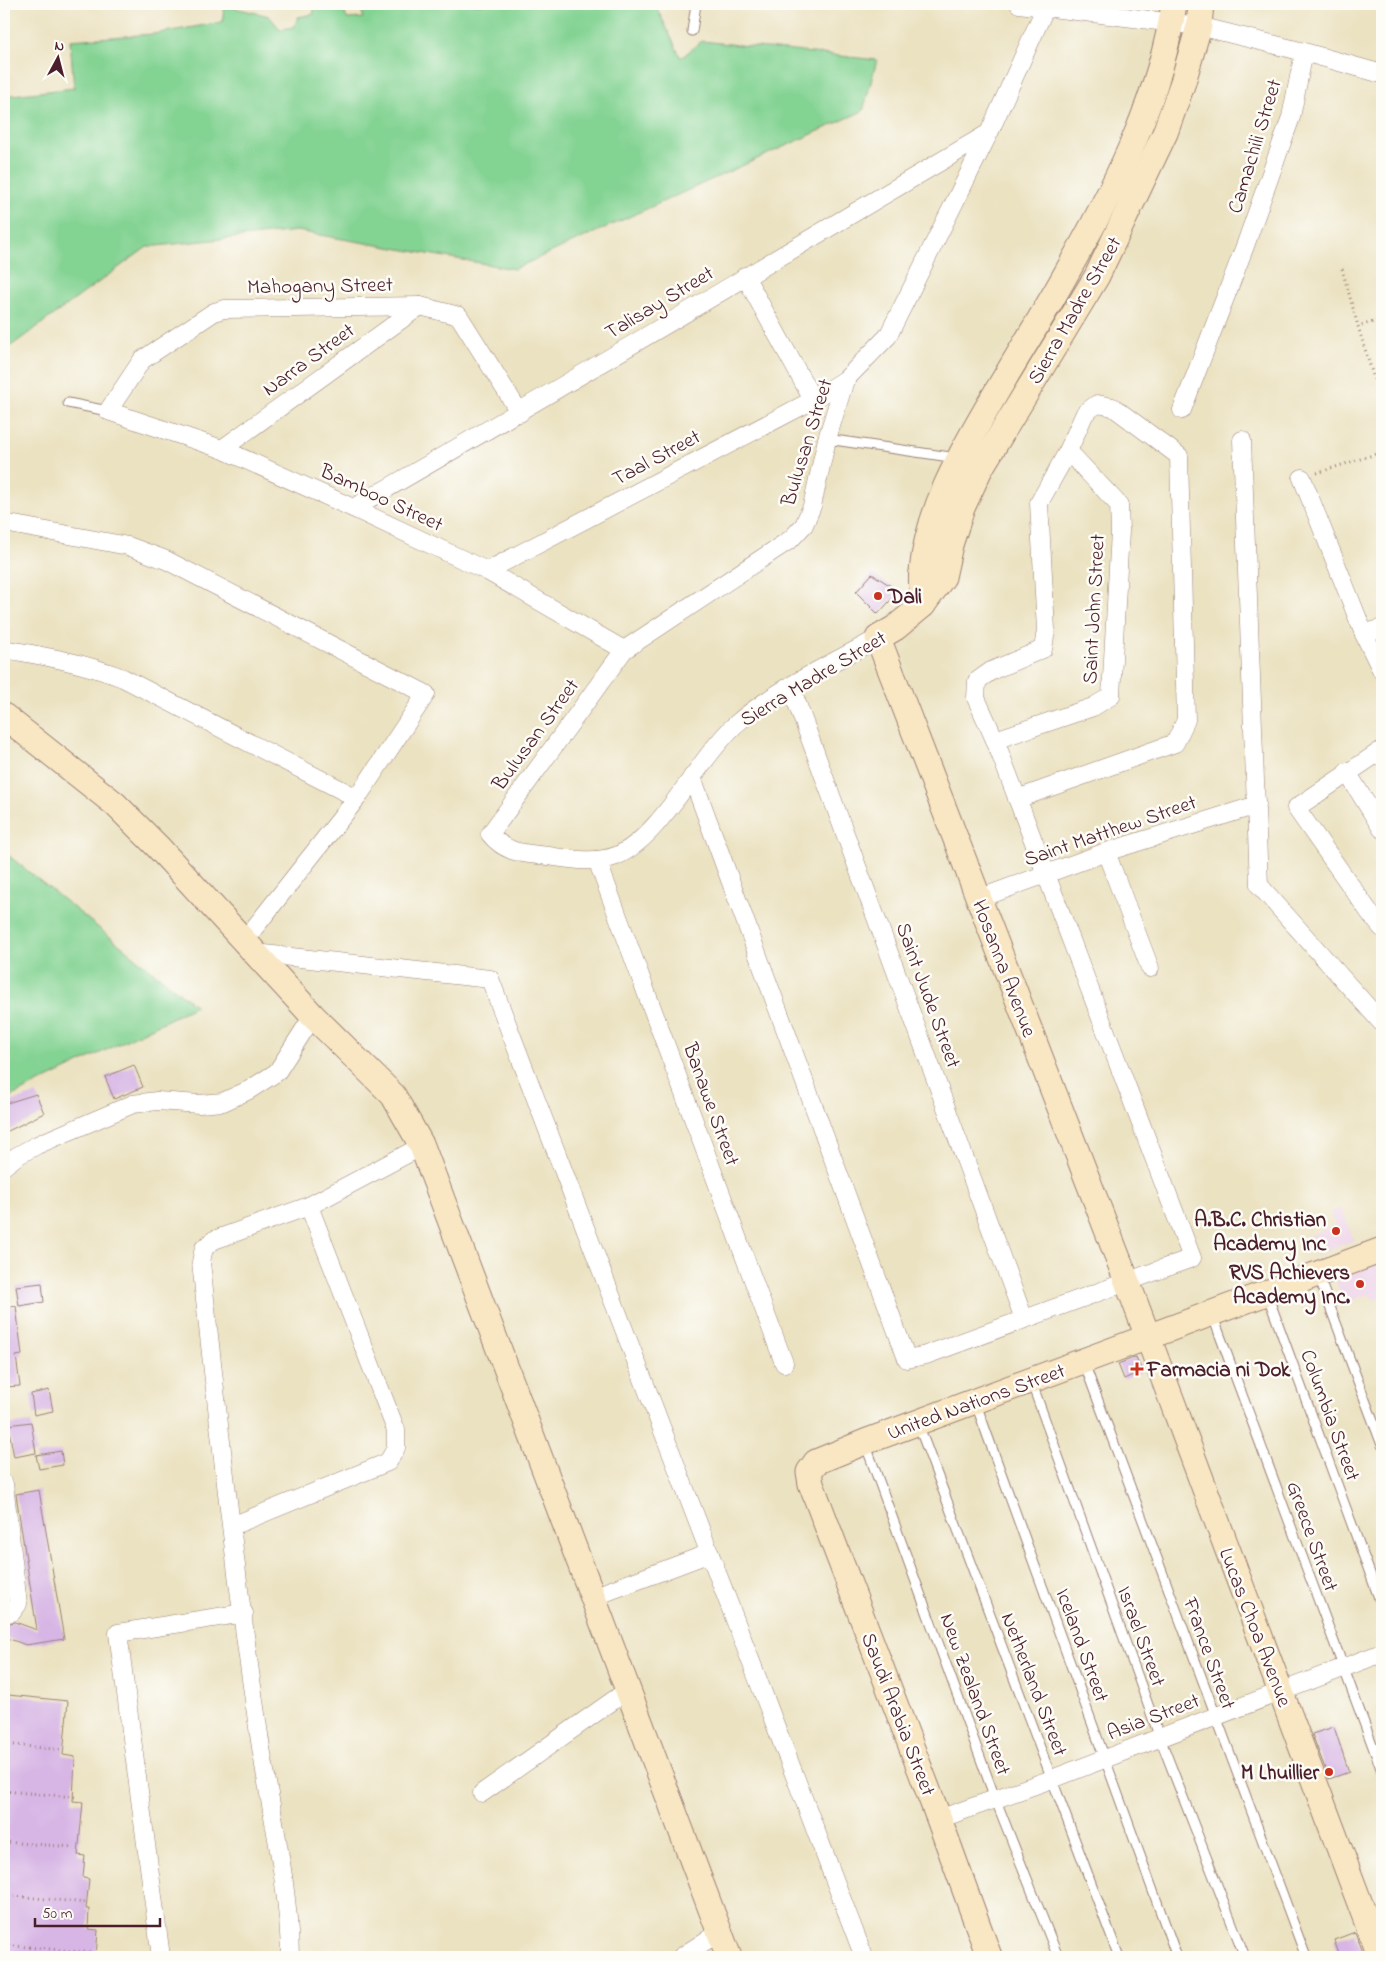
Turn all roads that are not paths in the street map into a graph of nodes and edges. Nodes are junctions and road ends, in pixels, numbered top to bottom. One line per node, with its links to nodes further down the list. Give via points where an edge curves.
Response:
1 (696, 4): 6 (lane)
2 (1019, 4): 3 (street)
3 (1047, 5): 4 (street); 9 (street, Bulusan Street)
4 (1173, 13): 5 (street); 12 (main road, Sierra Madre Street, via 1159,74 1120,170 1073,263)
5 (1200, 15): 7 (street); 13 (main road, Sierra Madre Street, via 1183,82 1165,133 1097,276)
6 (692, 31)
7 (1304, 52): 8 (street); 17 (street, Camachili Street, via 1290,117 1246,246)
8 (1382, 74)
9 (989, 133): 10 (street, Talisay Street); 14 (street, Bulusan Street, via 888,336)
10 (745, 276): 15 (street); 19 (street, Talisay Street)
11 (420, 306): 18 (street, Mahogany Street, via 224,309 214,312 142,360); 19 (street, Mahogany Street, via 459,316); 22 (street, Narra Street)
12 (1023, 346): 13 (main road); 24 (main road, Sierra Madre Street)
13 (1046, 360): 29 (main road, Sierra Madre Street, via 980,469 962,508 943,577)
14 (845, 380): 15 (street, Taal Street); 20 (street, Bulusan Street)
15 (814, 400): 28 (street, Taal Street)
16 (68, 403): 18 (lane)
17 (1182, 410)
18 (108, 411): 22 (street, Bamboo Street)
19 (520, 413): 26 (street, Talisay Street)
20 (826, 439): 24 (lane); 34 (street, Bulusan Street, via 812,506 804,525 791,538)
21 (1242, 440): 44 (street)
22 (222, 449): 26 (street, Bamboo Street)
23 (1068, 451): 38 (street, via 1039,503 1046,630 1044,649 991,671 977,681 976,698); 38 (street, Saint John Street, via 1119,505 1111,696 1093,707); 43 (street, via 1085,413 1097,404 1113,407 1178,456 1186,720 1175,743)
24 (958, 458): 29 (main road, Sierra Madre Street, via 928,539 921,572)
25 (1302, 478): 31 (street)
26 (353, 508): 28 (street, Bamboo Street)
27 (4, 523): 42 (street, via 128,546 166,560 426,694)
28 (487, 571): 34 (street, Bamboo Street)
29 (924, 605): 32 (main road, Sierra Madre Street)
30 (1382, 628): 31 (street)
31 (1364, 634): 35 (street)
32 (878, 638): 36 (street, Sierra Madre Street); 50 (main road, Hosanna Avenue)
33 (4, 649): 42 (street, via 68,660 123,678)
34 (624, 650): 46 (street, Bulusan Street)
35 (1382, 671)
36 (792, 687): 41 (street, Sierra Madre Street, via 736,724); 64 (street, Saint Jude Street)
37 (4, 716): 52 (main road, via 114,804)
38 (995, 740): 43 (street)
39 (1382, 750): 40 (street)
40 (1347, 772): 45 (street); 51 (street, via 1296,808)
41 (692, 777): 48 (street, Sierra Madre Street, via 632,847); 64 (street, via 907,1359 926,1355)
42 (357, 798): 52 (street)
43 (1017, 799): 49 (street)
44 (1258, 806): 47 (street, Saint Matthew Street); 55 (street, via 1259,886)
45 (1382, 829)
46 (490, 834): 48 (street, Sierra Madre Street, via 499,845 511,851)
47 (1106, 852): 49 (street, Saint Matthew Street); 53 (street)
48 (597, 860): 67 (street, Banawe Street)
49 (1045, 875): 50 (street, Saint Matthew Street); 61 (street, via 1192,1258)
50 (978, 899): 61 (main road, Hosanna Avenue)
51 (1382, 928)
52 (250, 947): 54 (main road); 77 (street, via 490,979)
53 (1150, 968)
54 (313, 1016): 56 (main road, via 393,1095); 57 (street, via 277,1072 249,1090 224,1102 133,1104 38,1145)
55 (1382, 1023)
56 (422, 1146): 58 (street); 78 (main road)
57 (4, 1166)
58 (309, 1206): 75 (street, via 214,1240 204,1248 201,1262); 75 (street, via 396,1430 396,1448 388,1462)
59 (1380, 1254): 60 (main road, United Nations Street)
60 (1318, 1274): 62 (main road, United Nations Street); 72 (lane)
61 (1130, 1289): 64 (street); 65 (main road, Lucas Choa Avenue)
62 (1267, 1293): 63 (main road, United Nations Street); 79 (lane, Columbia Street)
63 (1212, 1313): 65 (main road, United Nations Street); 83 (lane, Greece Street)
64 (1024, 1318)
65 (1147, 1336): 66 (main road, United Nations Street); 85 (main road, Lucas Choa Avenue)
66 (1083, 1361): 68 (main road, United Nations Street); 86 (lane, France Street)
67 (784, 1363)
68 (1031, 1381): 69 (main road, United Nations Street); 87 (lane, Israel Street)
69 (975, 1401): 70 (main road, United Nations Street); 88 (lane, Iceland Street)
70 (918, 1422): 71 (main road, United Nations Street); 90 (lane, Netherland Street)
71 (865, 1442): 73 (main road, United Nations Street, via 816,1462); 92 (lane, New Zealand Street)
72 (1382, 1446)
73 (809, 1472): 93 (main road, Saudi Arabia Street)
74 (4, 1490): 76 (street)
75 (232, 1526): 80 (street)
76 (8, 1552): 81 (street, via 18,1604 12,1612)
77 (710, 1553): 78 (street); 99 (street)
78 (593, 1597): 84 (main road)
79 (1382, 1606)
80 (244, 1613): 95 (street, via 118,1633); 96 (street, via 260,1741 289,1914)
81 (4, 1614)
82 (1382, 1653): 83 (street, Asia Street)
83 (1343, 1668): 85 (street, Asia Street); 89 (lane, Greece Street)
84 (628, 1690): 91 (street); 94 (main road)
85 (1280, 1691): 86 (street, Asia Street); 106 (main road, Lucas Choa Avenue)
86 (1215, 1716): 87 (street, Asia Street); 105 (lane, France Street)
87 (1160, 1738): 88 (street, Asia Street); 104 (lane, Israel Street)
88 (1106, 1758): 90 (street, Asia Street); 103 (lane, Iceland Street)
89 (1382, 1770)
90 (1052, 1779): 92 (street, Asia Street); 102 (lane, Netherland Street)
91 (482, 1793)
92 (995, 1798): 93 (street, Asia Street); 101 (lane, New Zealand Street)
93 (939, 1819): 100 (main road, Saudi Arabia Street)
94 (721, 1931): 97 (street); 98 (main road)
95 (161, 1957)
96 (290, 1957)
97 (681, 1957)
98 (729, 1957)
99 (864, 1957)
100 (988, 1957)
101 (1058, 1957)
102 (1119, 1957)
103 (1177, 1957)
104 (1245, 1957)
105 (1306, 1957)
106 (1380, 1957)

